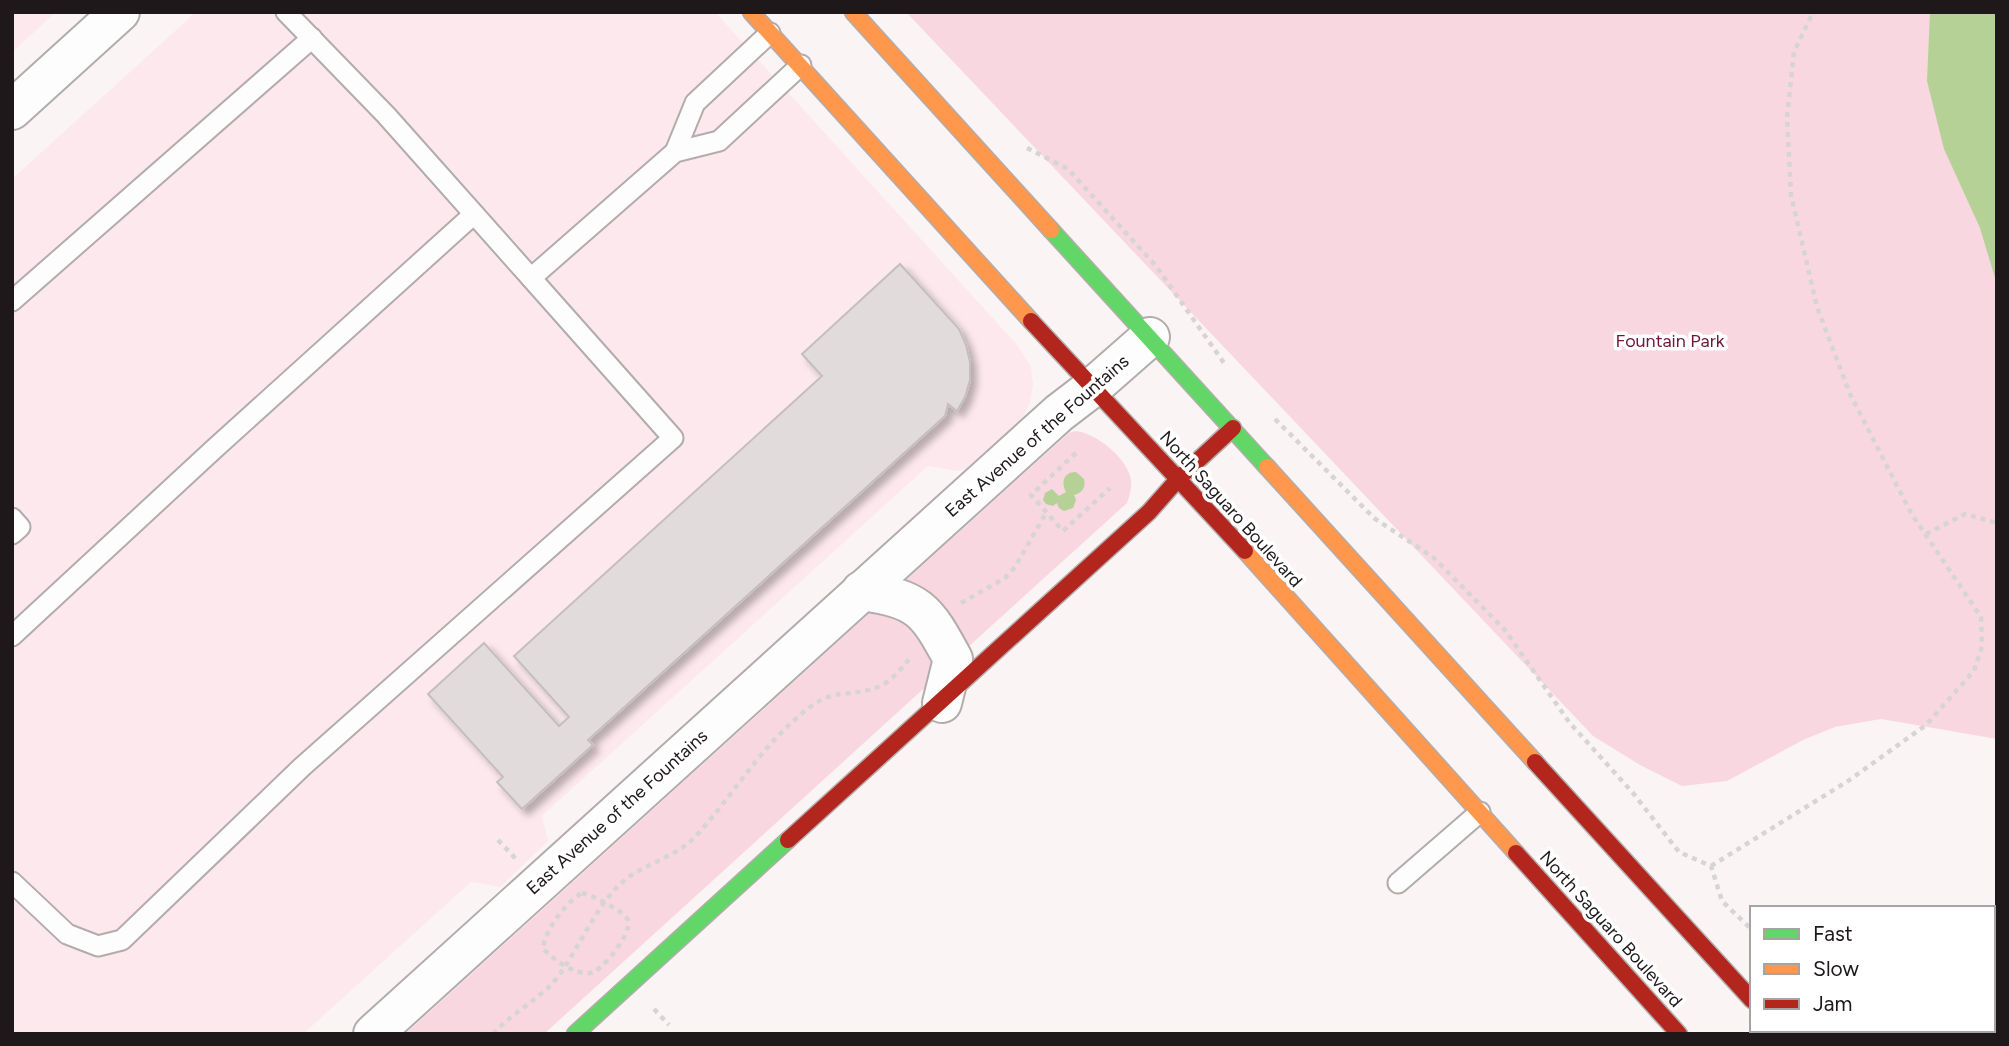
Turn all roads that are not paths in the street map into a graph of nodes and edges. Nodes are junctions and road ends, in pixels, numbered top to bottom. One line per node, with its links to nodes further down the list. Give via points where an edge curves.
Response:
1 (120, 12): 8 (street)
2 (286, 12): 6 (lane)
3 (751, 12): 5 (main road, North Saguaro Boulevard)
4 (853, 12): 13 (main road)
5 (770, 33): 7 (main road, North Saguaro Boulevard); 9 (lane, via 695,103)
6 (312, 38): 10 (lane); 12 (lane)
7 (801, 65): 9 (lane, via 719,141); 14 (main road, North Saguaro Boulevard)
8 (12, 110)
9 (675, 152): 11 (lane)
10 (474, 214): 11 (lane); 20 (lane)
11 (531, 278): 23 (lane, via 673,438 309,761 122,940 98,946 66,934)
12 (12, 302)
13 (1150, 338): 14 (street, East Avenue of the Fountains); 15 (main road)
14 (1093, 387): 16 (main road, North Saguaro Boulevard); 19 (street, East Avenue of the Fountains)
15 (1233, 428): 16 (main road); 25 (main road)
16 (1179, 478): 21 (main road, via 1149,512); 22 (main road, North Saguaro Boulevard)
17 (12, 518): 18 (lane, via 20,527)
18 (12, 534)
19 (862, 591): 21 (street, via 912,603 935,627 953,659); 26 (street, East Avenue of the Fountains)
20 (12, 636)
21 (942, 703): 27 (main road)
22 (1480, 812): 24 (lane); 28 (main road, North Saguaro Boulevard)
23 (12, 882)
24 (1398, 883)
25 (1750, 998)
26 (373, 1034)
27 (575, 1034)
28 (1679, 1034)

